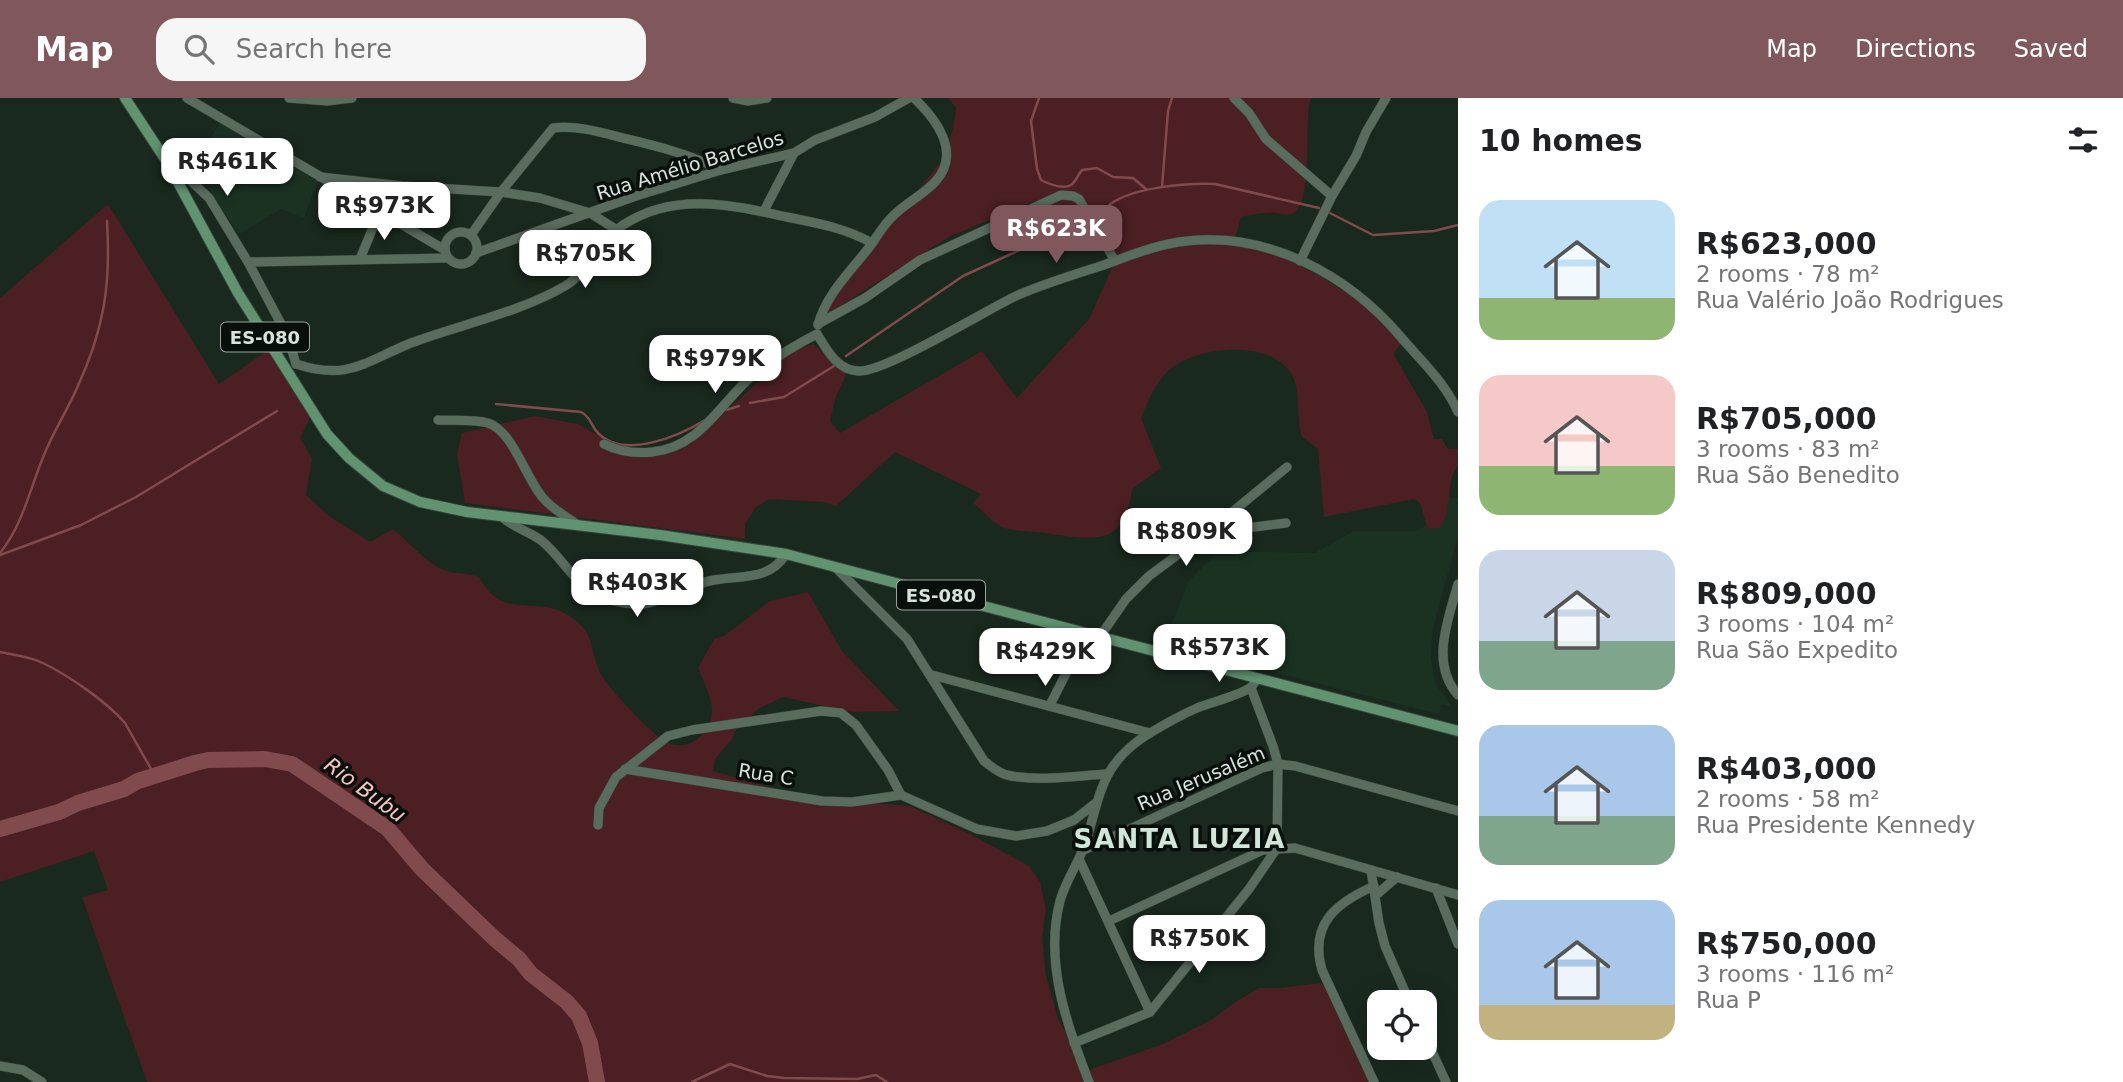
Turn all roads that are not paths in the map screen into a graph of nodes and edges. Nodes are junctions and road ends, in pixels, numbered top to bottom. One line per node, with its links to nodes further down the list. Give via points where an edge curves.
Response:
1 (125, 98): 11 (main road, ES-080)
2 (187, 98): 13 (street)
3 (289, 98): 4 (street)
4 (352, 98)
5 (733, 98): 6 (street)
6 (767, 98)
7 (912, 98): 10 (street, Rua Amélio Barcelos); 21 (street, via 942,131 946,156 942,172 889,220)
8 (1234, 98): 15 (street, via 1266,139)
9 (1386, 98): 15 (street)
10 (794, 153): 12 (street, Rua Amélio Barcelos); 16 (street)
11 (171, 170): 27 (street, via 209,198); 29 (main road, ES-080, via 231,282)
12 (721, 170): 14 (street, via 673,150 559,127 550,131); 18 (street, Rua Amélio Barcelos)
13 (320, 177): 14 (street); 17 (street)
14 (501, 192): 18 (street, via 540,198); 20 (street)
15 (1332, 196): 26 (street)
16 (764, 211): 19 (street, via 716,203 677,204 645,214); 21 (street, via 842,229)
17 (379, 213): 23 (street); 24 (street)
18 (590, 214): 19 (street); 22 (street, Rua Amélio Barcelos)
19 (617, 230): 29 (street, via 576,279 548,295 348,370)
20 (471, 235): 22 (street); 23 (street, via 452,234 447,239)
21 (872, 243): 28 (street, via 821,311)
22 (476, 253): 23 (street, via 460,264)
23 (447, 254): 24 (street)
24 (360, 259): 27 (street)
25 (1115, 261): 26 (street, via 1169,243 1225,239 1283,252); 28 (street, via 1015,296 866,370 840,364 826,350); 28 (street, via 1079,199 1061,195 920,260)
26 (1300, 261): 30 (street, via 1343,284 1382,316 1431,369)
27 (248, 262): 29 (street, via 288,337)
28 (818, 329): 32 (street, via 754,374 691,439 644,453)
29 (291, 367): 34 (main road, ES-080, via 327,434 372,479 421,502)
30 (1458, 412)
31 (438, 420): 36 (street, via 482,422 497,428 543,498)
32 (604, 444)
33 (1287, 467): 37 (street)
34 (500, 516): 36 (main road, ES-080); 38 (street, via 545,543 585,588 628,604 646,603 702,582 754,577 780,564)
35 (1286, 523): 37 (street)
36 (579, 526): 38 (main road, ES-080)
37 (1207, 533): 42 (street, via 1142,584 1116,611)
38 (786, 554): 39 (main road, ES-080)
39 (832, 565): 41 (main road, ES-080); 43 (street, via 907,639)
40 (1458, 584): 45 (street, via 1443,656 1447,680)
41 (1086, 635): 42 (main road, ES-080); 46 (street)
42 (1099, 638): 44 (main road, ES-080)
43 (932, 675): 46 (street); 51 (street, via 984,761 1001,773 1032,778)
44 (1254, 683): 47 (main road, ES-080); 48 (street); 49 (street)
45 (1458, 695)
46 (1050, 705): 48 (street)
47 (1458, 732)
48 (1150, 733): 51 (street)
49 (1278, 764): 54 (street, Rua Jerusalém); 56 (street); 57 (street, Rua Jerusalém)
50 (625, 769): 52 (street, Rua C, via 822,801 859,802); 52 (street, via 676,733 830,710 856,724); 55 (street, via 602,800)
51 (1106, 774): 53 (street)
52 (901, 795): 53 (street, via 978,829 1016,836 1059,828)
53 (1097, 802): 57 (street)
54 (1458, 811)
55 (598, 825)
56 (1276, 848): 58 (street, via 1295,848); 63 (street); 66 (street, via 1249,889)
57 (1081, 854): 63 (street); 67 (street, via 1060,902 1056,940 1058,985)
58 (1371, 870): 59 (street); 61 (street)
59 (1397, 877): 60 (street); 61 (street)
60 (1436, 888): 62 (street); 64 (street)
61 (1375, 890): 65 (street, via 1385,946); 72 (street, via 1343,901 1321,932 1318,951 1322,970)
62 (1458, 895)
63 (1109, 922): 66 (street)
64 (1458, 944)
65 (1404, 990)
66 (1150, 1012): 67 (street)
67 (1074, 1043): 71 (street)
68 (1436, 1060): 73 (street)
69 (0, 1066): 70 (street, via 23,1070)
70 (42, 1082)
71 (1089, 1082)
72 (1374, 1082)
73 (1446, 1082)

